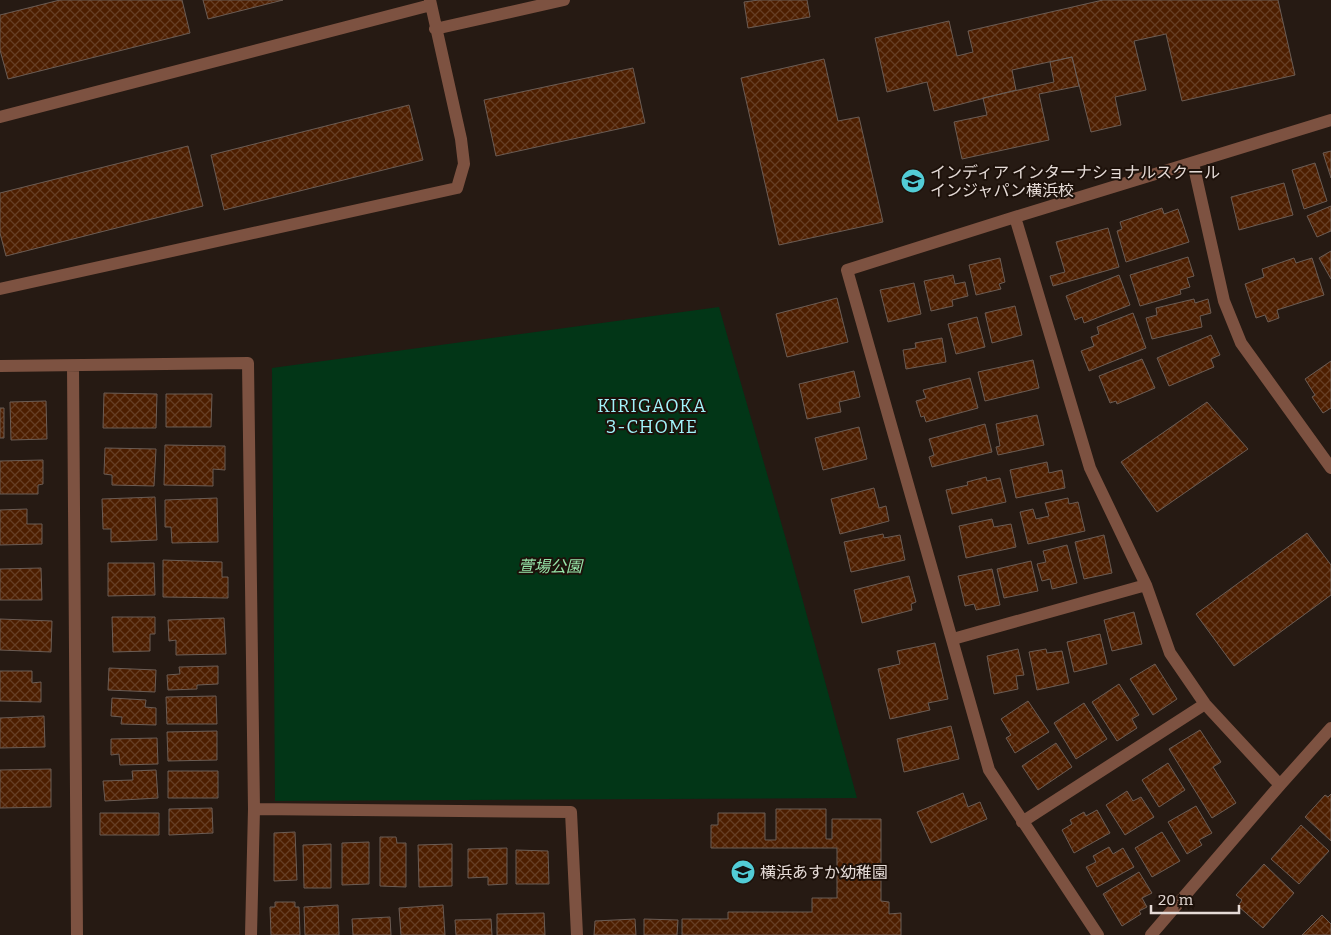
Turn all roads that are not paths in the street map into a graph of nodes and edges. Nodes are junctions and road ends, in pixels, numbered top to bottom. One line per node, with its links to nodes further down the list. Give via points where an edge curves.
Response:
1 (564, 0): 3 (street)
2 (431, 3): 3 (street); 4 (street)
3 (436, 29): 8 (street, via 461,139 464,164 457,188)
4 (0, 117)
5 (1331, 120): 6 (street)
6 (1194, 163): 7 (street); 11 (street, via 1224,301 1242,343)
7 (1015, 217): 12 (street, via 1090,468); 13 (street, via 847,270)
8 (0, 289)
9 (0, 366): 10 (street)
10 (73, 366): 17 (street, via 248,363); 19 (street)
11 (1331, 468)
12 (1146, 585): 13 (street); 14 (street, via 1170,654)
13 (953, 638): 18 (street, via 989,770)
14 (1206, 704): 16 (street); 18 (street)
15 (1331, 728): 16 (street)
16 (1280, 785): 23 (street)
17 (254, 809): 20 (street); 21 (street, via 571,812)
18 (1022, 822): 22 (street)
19 (77, 935)
20 (251, 935)
21 (577, 935)
22 (1098, 935)
23 (1151, 935)

